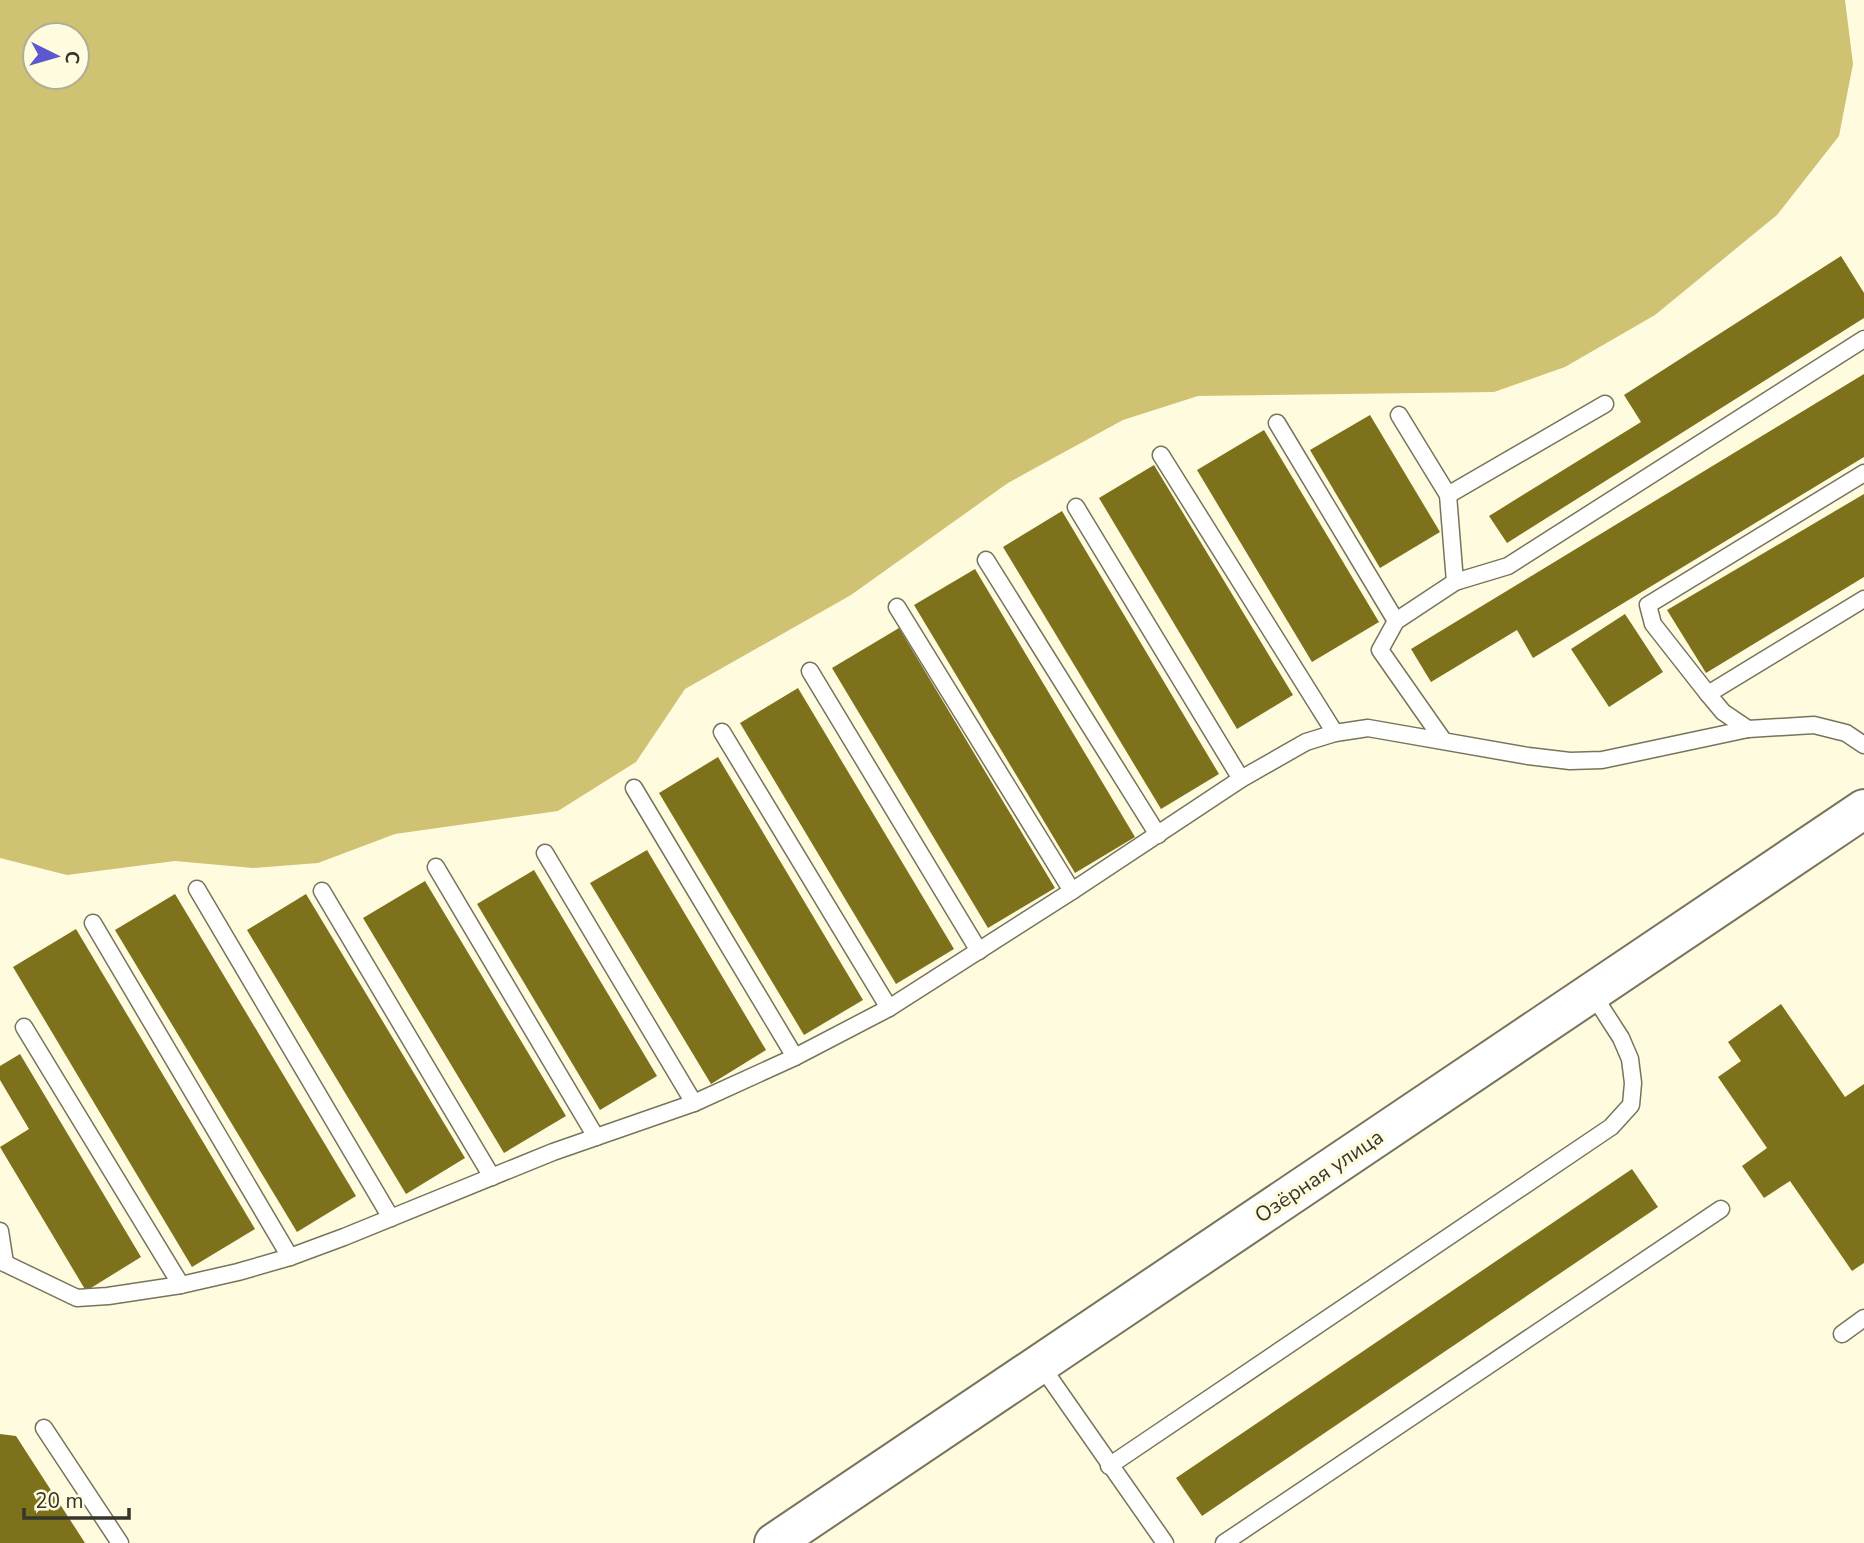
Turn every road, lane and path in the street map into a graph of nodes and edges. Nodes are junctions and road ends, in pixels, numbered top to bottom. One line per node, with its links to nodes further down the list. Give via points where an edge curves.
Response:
1 (1864, 340): 10 (lane, via 1508,566)
2 (1605, 404): 7 (lane)
3 (1399, 415): 7 (lane)
4 (1277, 423): 13 (lane)
5 (1161, 455): 18 (lane)
6 (1864, 473): 15 (lane, via 1648,605 1653,624)
7 (1448, 495): 10 (lane)
8 (1076, 507): 21 (lane)
9 (986, 560): 24 (lane)
10 (1455, 582): 13 (lane)
11 (1864, 598): 15 (lane)
12 (897, 607): 29 (lane)
13 (1396, 621): 19 (lane, via 1380,650)
14 (810, 671): 31 (lane)
15 (1708, 694): 16 (lane, via 1723,712)
16 (1748, 729): 19 (lane, via 1602,760 1528,756); 20 (lane, via 1814,725 1846,733)
17 (722, 732): 33 (lane)
18 (1335, 733): 19 (lane, via 1368,728); 21 (lane, via 1306,742)
19 (1443, 740)
20 (1864, 746)
21 (1241, 779): 24 (lane)
22 (634, 788): 35 (lane)
23 (1864, 809): 32 (street, Озёрная улица)
24 (1158, 835): 29 (lane)
25 (545, 853): 36 (lane)
26 (436, 867): 37 (lane)
27 (197, 889): 40 (lane)
28 (322, 891): 38 (lane)
29 (1072, 891): 31 (lane)
30 (93, 923): 42 (lane)
31 (979, 951): 33 (lane)
32 (1592, 993): 47 (street, Озёрная улица); 49 (lane, via 1630,1059 1631,1105 1611,1127)
33 (889, 1008): 35 (lane)
34 (24, 1027): 44 (lane)
35 (795, 1057): 36 (lane)
36 (694, 1103): 37 (lane)
37 (596, 1137): 38 (lane)
38 (492, 1177): 40 (lane)
39 (1721, 1209): 53 (lane)
40 (391, 1218): 42 (lane)
41 (0, 1231): 43 (lane)
42 (290, 1257): 44 (lane)
43 (3, 1262): 44 (lane, via 77,1298)
44 (181, 1285)
45 (1864, 1318): 46 (lane)
46 (1842, 1334)
47 (1040, 1364): 49 (lane); 51 (street, Озёрная улица)
48 (44, 1428): 50 (lane)
49 (1109, 1466): 52 (lane)
50 (120, 1543)
51 (774, 1543)
52 (1165, 1543)
53 (1224, 1543)

